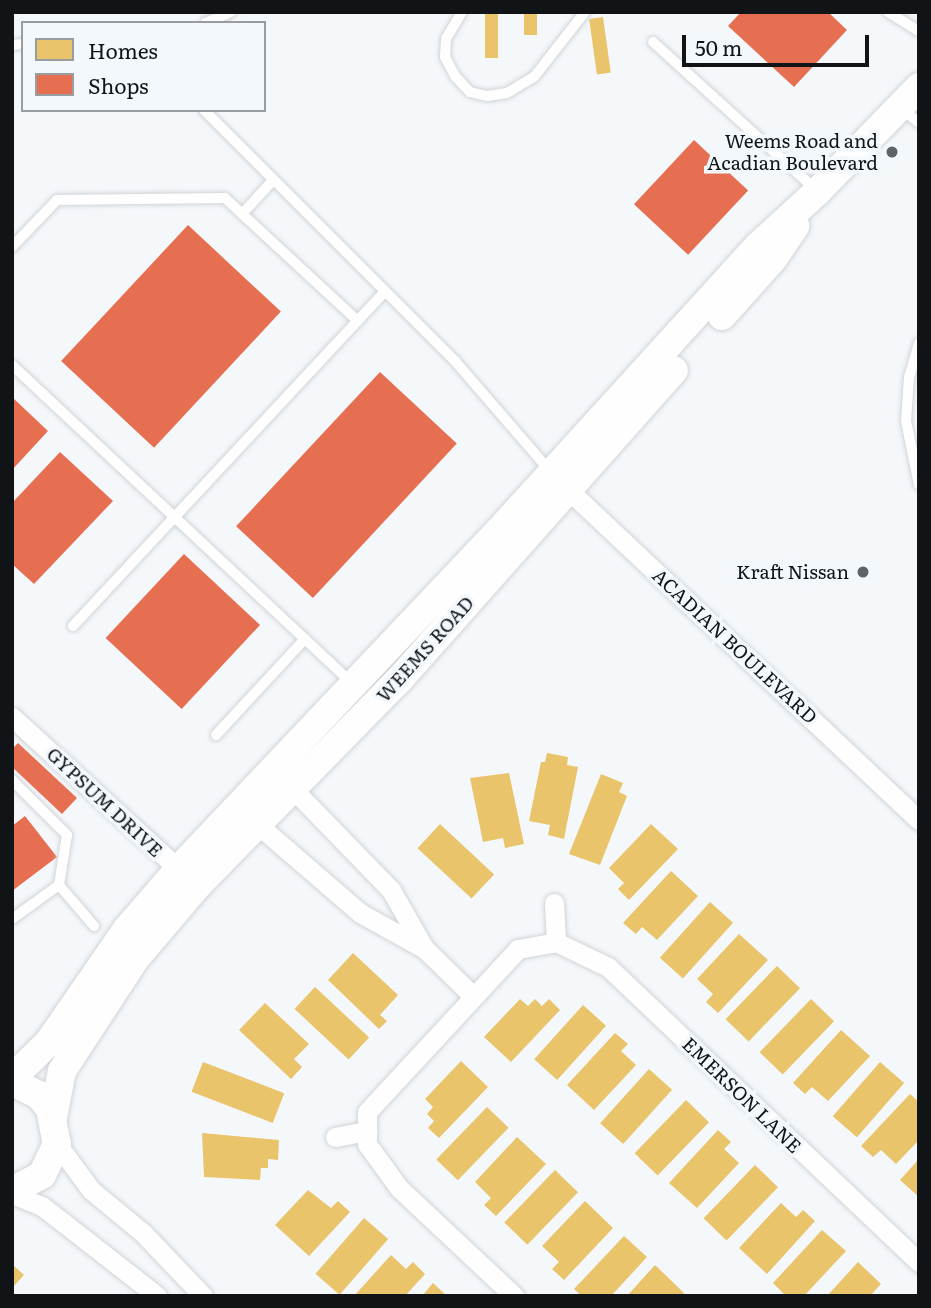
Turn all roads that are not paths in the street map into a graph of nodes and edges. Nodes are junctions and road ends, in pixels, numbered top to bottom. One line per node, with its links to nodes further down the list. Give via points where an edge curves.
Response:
1 (231, 12): 5 (lane)
2 (462, 12): 3 (lane, via 446,39 445,57 470,92 488,96 506,93 534,77)
3 (585, 12)
4 (888, 12): 6 (lane)
5 (210, 21)
6 (919, 31)
7 (653, 42): 12 (lane)
8 (919, 87): 10 (street, WEEMS ROAD)
9 (206, 112): 11 (lane)
10 (909, 115): 12 (street, WEEMS ROAD)
11 (273, 180): 13 (lane); 15 (lane)
12 (818, 191): 21 (street, WEEMS ROAD, via 774,259)
13 (242, 214): 14 (lane, via 225,198 57,200); 16 (lane)
14 (12, 247)
15 (385, 292): 16 (lane); 21 (lane, via 455,360)
16 (358, 321): 23 (lane)
17 (919, 343): 19 (lane)
18 (12, 365): 23 (lane)
19 (906, 411): 20 (lane); 22 (lane)
20 (919, 414)
21 (560, 481): 26 (street, WEEMS ROAD); 30 (street, WEEMS ROAD, via 398,680); 31 (street, ACADIAN BOULEVARD)
22 (919, 485)
23 (175, 517): 24 (lane); 25 (lane)
24 (73, 626)
25 (305, 639): 26 (lane); 28 (lane)
26 (352, 683): 33 (street, WEEMS ROAD)
27 (13, 719): 33 (street, GYPSUM DRIVE)
28 (216, 735)
29 (12, 780): 34 (lane, via 67,835)
30 (292, 788): 32 (street, WEEMS ROAD); 39 (street, via 391,890)
31 (919, 820)
32 (257, 824): 33 (street, WEEMS ROAD); 39 (street, via 360,913)
33 (188, 878): 41 (street, WEEMS ROAD, via 127,929 49,1042); 42 (street, WEEMS ROAD, via 62,1071)
34 (58, 885): 36 (lane); 37 (lane)
35 (554, 903): 38 (street)
36 (12, 919)
37 (94, 926)
38 (556, 942): 40 (street, via 518,949); 46 (street, EMERSON LANE, via 608,967)
39 (425, 948): 40 (street)
40 (474, 996): 43 (street, via 367,1112)
41 (12, 1080): 42 (street, via 39,1095)
42 (55, 1130): 45 (street, WEEMS ROAD, via 42,1175); 48 (street, via 91,1190 143,1233)
43 (366, 1131): 44 (street); 49 (street, via 367,1143 399,1188)
44 (335, 1137)
45 (12, 1192): 47 (street, via 42,1206)
46 (919, 1262)
47 (158, 1296)
48 (203, 1296)
49 (514, 1296)

